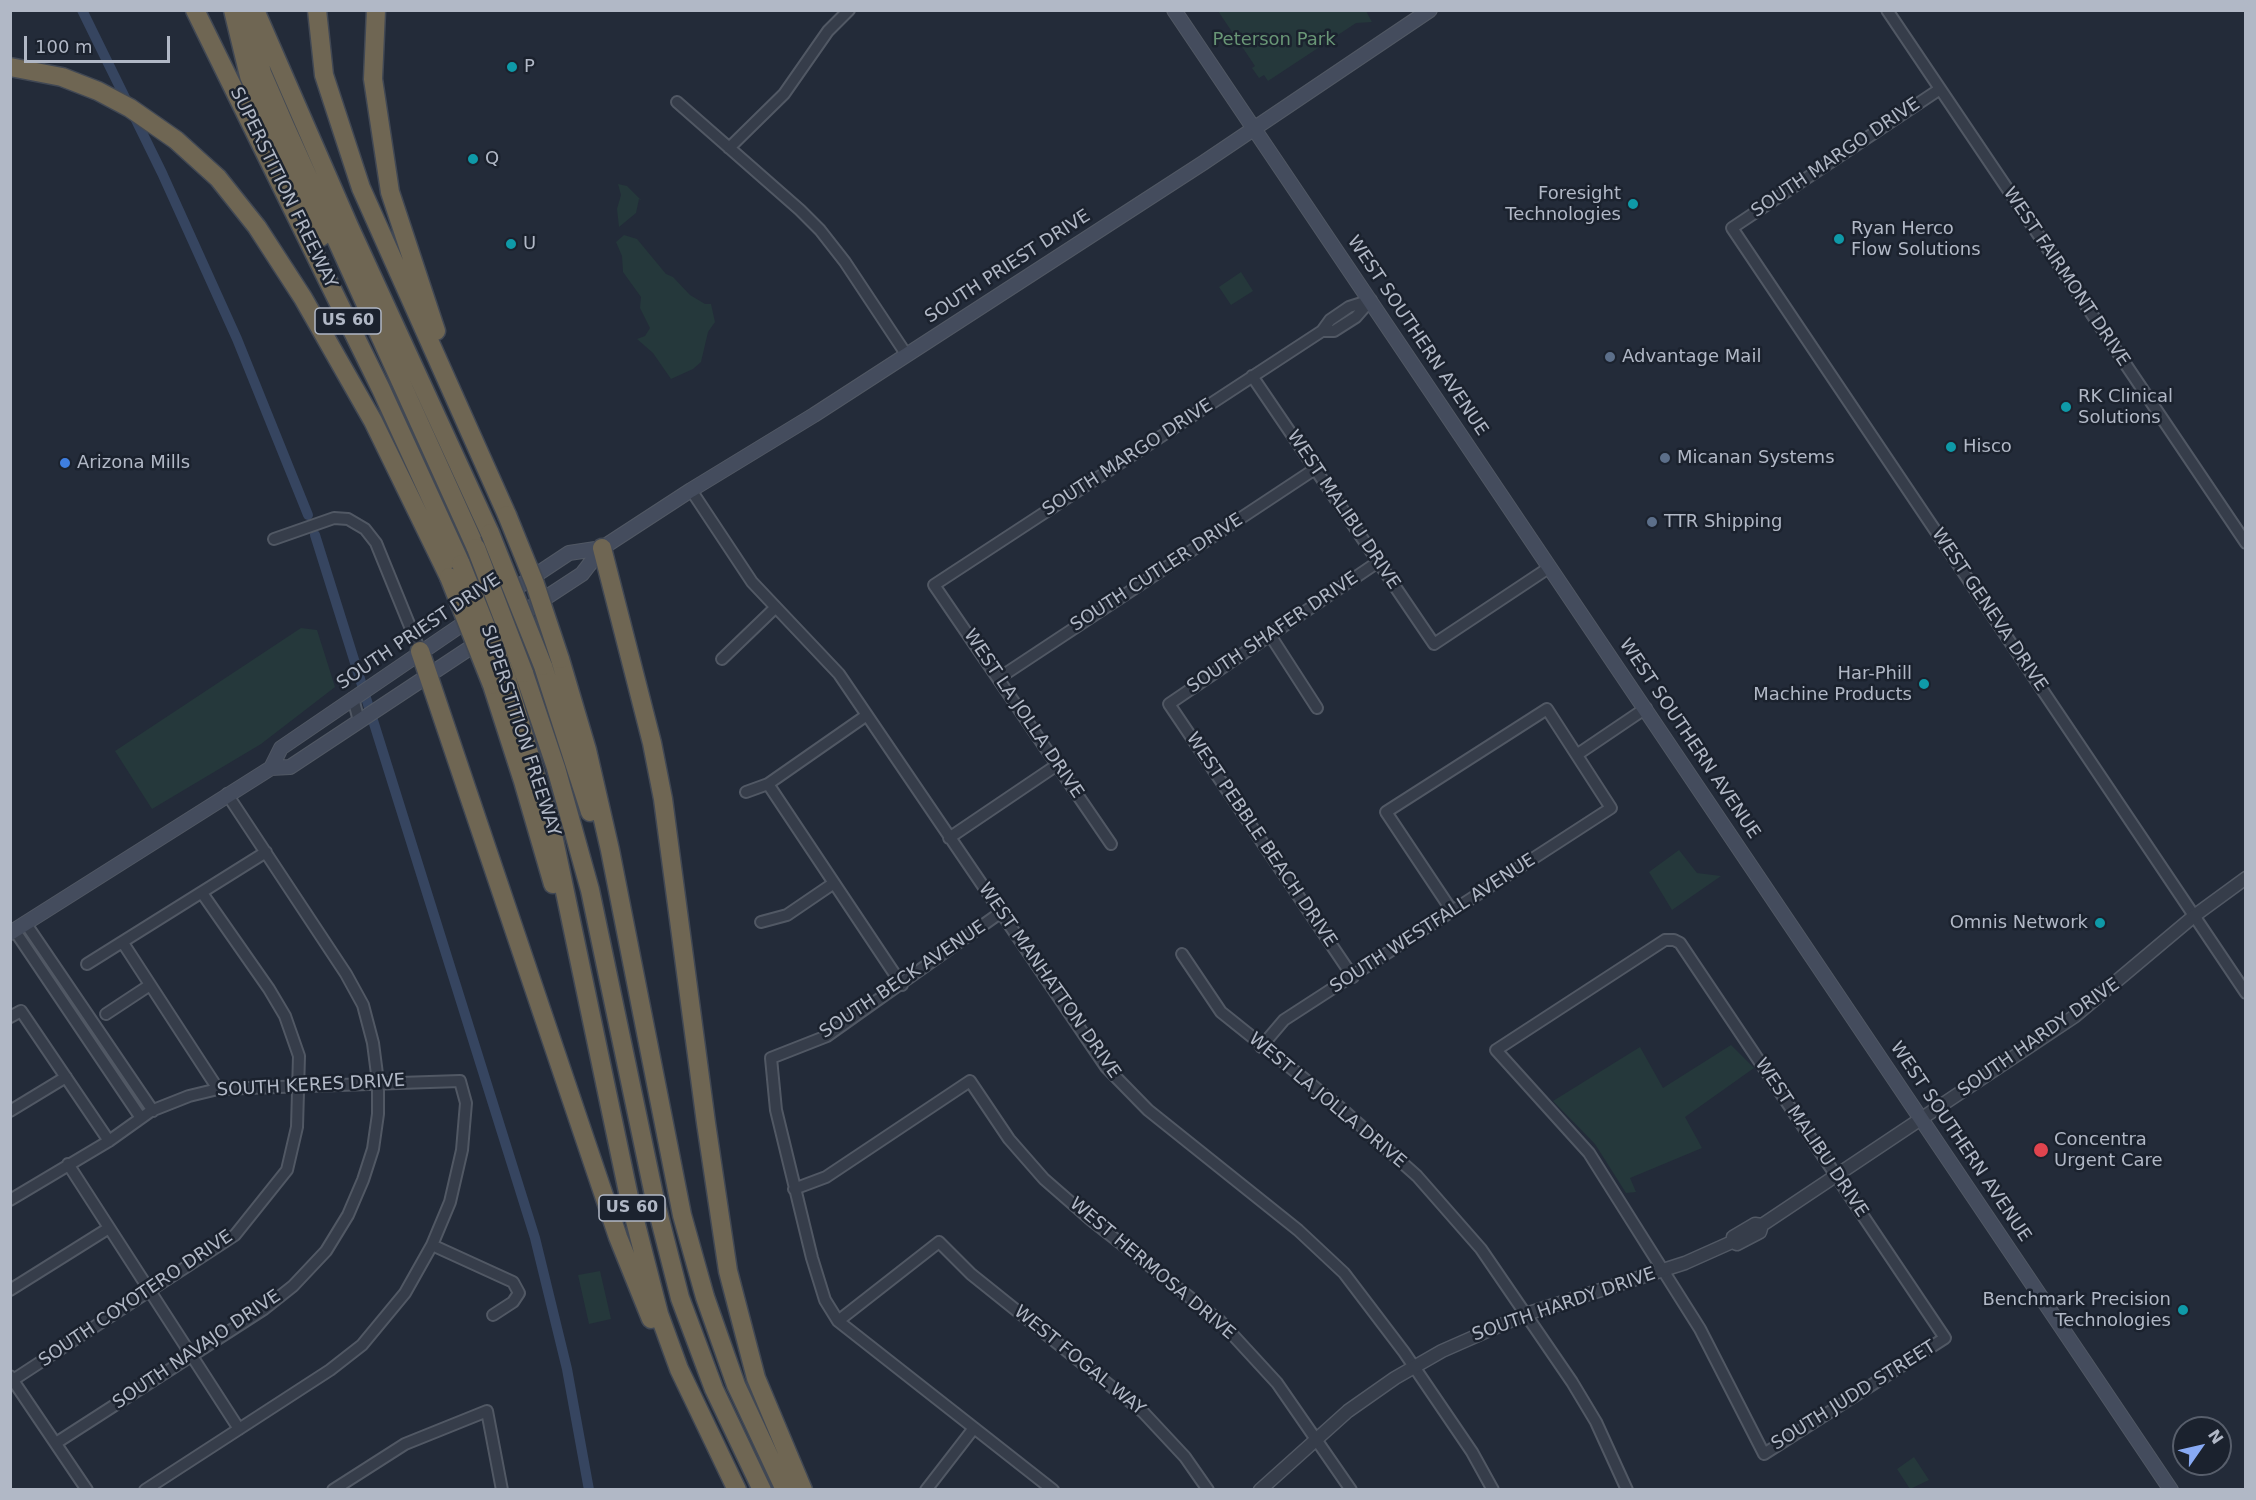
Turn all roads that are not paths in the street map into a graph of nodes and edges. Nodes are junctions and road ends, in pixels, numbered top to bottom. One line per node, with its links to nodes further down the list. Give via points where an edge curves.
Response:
1 (195, 10): 29 (highway, SUPERSTITION FREEWAY / US 60, via 381,390)
2 (233, 10): 12 (highway)
3 (246, 10): 12 (highway)
4 (255, 10): 35 (highway, bridge)
5 (317, 10): 21 (highway, US 60, via 324,75 357,178)
6 (376, 10): 21 (highway, via 373,79 390,192)
7 (849, 10): 16 (street, via 828,30 784,94)
8 (1174, 10): 15 (main road, WEST SOUTHERN AVENUE)
9 (1430, 10): 15 (main road, SOUTH PRIEST DRIVE)
10 (1887, 10): 13 (street, WEST FAIRMONT DRIVE)
11 (10, 67): 29 (highway, via 62,77 130,108 176,140 218,178 257,227 303,298)
12 (256, 75): 29 (highway, via 406,420); 112 (highway, bridge, via 476,548 524,673 590,890 677,1288 714,1389)
13 (1940, 89): 17 (street, SOUTH MARGO DRIVE); 25 (street, WEST FAIRMONT DRIVE)
14 (677, 102): 16 (street)
15 (1255, 129): 18 (main road, WEST SOUTHERN AVENUE); 19 (main road, SOUTH PRIEST DRIVE)
16 (729, 148): 19 (street, via 820,230)
17 (1732, 228): 58 (street, WEST GENEVA DRIVE)
18 (1371, 300): 20 (street, SOUTH MARGO DRIVE, via 1350,307 1330,320 1322,331); 28 (main road, WEST SOUTHERN AVENUE)
19 (906, 354): 23 (main road, SOUTH PRIEST DRIVE)
20 (1252, 376): 22 (street, WEST MALIBU DRIVE); 30 (street, SOUTH MARGO DRIVE)
21 (469, 429): 35 (highway, US 60, bridge, via 535,584)
22 (1315, 469): 27 (street, WEST MALIBU DRIVE); 37 (street, SOUTH CUTLER DRIVE)
23 (691, 490): 26 (main road, SOUTH PRIEST DRIVE); 31 (street, WEST MANHATTON DRIVE, via 752,582)
24 (274, 539): 33 (street, via 334,518 348,519 371,535)
25 (2246, 543)
26 (602, 548): 33 (main road, SOUTH PRIEST DRIVE, via 569,554); 36 (main road, SOUTH PRIEST DRIVE, via 582,574); 114 (highway, via 663,799 728,1271 756,1378)
27 (1378, 562): 28 (street, WEST MALIBU DRIVE, via 1434,645); 32 (street, SOUTH SHAFER DRIVE)
28 (1550, 567): 41 (main road, WEST SOUTHERN AVENUE)
29 (455, 571): 102 (highway, SUPERSTITION FREEWAY / US 60, bridge, via 552,830 644,1257 671,1347)
30 (934, 585): 37 (street, WEST LA JOLLA DRIVE)
31 (775, 608): 34 (street); 42 (street, WEST MANHATTON DRIVE, via 826,658)
32 (1270, 636): 39 (street, SOUTH SHAFER DRIVE); 40 (street)
33 (420, 651): 36 (highway); 38 (main road, SOUTH PRIEST DRIVE)
34 (722, 659)
35 (552, 662): 113 (highway, US 60, via 587,750 668,1154 696,1267 736,1385)
36 (428, 676): 43 (main road, SOUTH PRIEST DRIVE); 102 (highway, via 618,1237 656,1328)
37 (999, 678): 45 (street, WEST LA JOLLA DRIVE)
38 (354, 697): 43 (street); 46 (main road, SOUTH PRIEST DRIVE, via 281,748)
39 (1169, 704): 65 (street, WEST PEBBLE BEACH DRIVE)
40 (1317, 708)
41 (1646, 708): 44 (street); 84 (main road, WEST SOUTHERN AVENUE)
42 (867, 715): 47 (street); 50 (street, WEST MANHATTON DRIVE)
43 (361, 720): 46 (main road, SOUTH PRIEST DRIVE, via 290,767)
44 (1578, 754): 56 (street, SOUTH WESTFALL AVENUE, via 1611,808); 56 (street, via 1547,709 1386,812)
45 (1057, 765): 50 (street); 51 (street, WEST LA JOLLA DRIVE)
46 (271, 768): 49 (main road, SOUTH PRIEST DRIVE)
47 (768, 784): 48 (street); 54 (street)
48 (746, 792)
49 (227, 794): 52 (street, SOUTH NAVAJO DRIVE); 60 (main road, SOUTH PRIEST DRIVE)
50 (949, 838): 57 (street, WEST MANHATTON DRIVE)
51 (1111, 844)
52 (266, 852): 55 (street); 78 (street, SOUTH NAVAJO DRIVE, via 363,1005)
53 (2246, 878): 58 (street, SOUTH HARDY DRIVE)
54 (834, 883): 59 (street, via 787,915); 68 (street)
55 (202, 893): 61 (street); 79 (street, SOUTH COYOTERO DRIVE, via 285,1016 299,1056)
56 (1452, 911): 65 (street, SOUTH WESTFALL AVENUE)
57 (1000, 913): 68 (street, SOUTH BECK AVENUE); 100 (street, WEST MANHATTON DRIVE, via 1093,1051 1123,1087 1328,1257 1378,1316)
58 (2194, 916): 69 (street, WEST GENEVA DRIVE); 84 (street, SOUTH HARDY DRIVE, via 2075,1016)
59 (761, 922)
60 (17, 929): 64 (street); 66 (street)
61 (123, 943): 63 (street); 67 (street)
62 (1182, 954): 74 (street, WEST LA JOLLA DRIVE, via 1221,1012)
63 (87, 964)
64 (57, 971): 66 (street); 72 (street)
65 (1353, 976): 74 (street, SOUTH WESTFALL AVENUE, via 1284,1020)
66 (46, 978): 73 (street)
67 (150, 985): 70 (street); 80 (street)
68 (902, 985): 88 (street, SOUTH BECK AVENUE, via 827,1036 771,1058 776,1110)
69 (2246, 993)
70 (106, 1014)
71 (10, 1017): 77 (street, via 21,1011)
72 (89, 1019): 73 (street); 75 (street)
73 (78, 1026): 76 (street)
74 (1261, 1047): 95 (street, WEST LA JOLLA DRIVE, via 1342,1109 1418,1176 1481,1249)
75 (120, 1064): 76 (street); 82 (street)
76 (109, 1072): 83 (street)
77 (66, 1077): 81 (street); 85 (street)
78 (378, 1082): 79 (street, SOUTH KERES DRIVE); 91 (street, SOUTH KERES DRIVE, via 460,1081 466,1102 462,1150 450,1202); 99 (street, SOUTH NAVAJO DRIVE, via 373,1149 348,1215 326,1251 293,1286 264,1309)
79 (299, 1085): 80 (street, SOUTH KERES DRIVE); 94 (street, SOUTH COYOTERO DRIVE, via 297,1127 287,1170 281,1179 235,1235)
80 (218, 1089): 82 (street, SOUTH KERES DRIVE)
81 (10, 1111)
82 (153, 1111): 83 (street, SOUTH KERES DRIVE)
83 (141, 1118): 85 (street, SOUTH KERES DRIVE)
84 (1923, 1119): 87 (street, SOUTH HARDY DRIVE); 122 (main road, WEST SOUTHERN AVENUE)
85 (109, 1141): 86 (street, SOUTH KERES DRIVE)
86 (68, 1164): 89 (street, SOUTH KERES DRIVE); 90 (street)
87 (1837, 1176): 92 (street, SOUTH HARDY DRIVE, via 1762,1225 1755,1224 1733,1237 1732,1242); 92 (street, WEST MALIBU DRIVE, via 1680,943 1665,940 1496,1050 1589,1153); 98 (street, WEST MALIBU DRIVE)
88 (794, 1189): 97 (street, via 825,1300); 105 (street, WEST HERMOSA DRIVE, via 826,1177 970,1082 1009,1140 1044,1179 1220,1321 1277,1383)
89 (10, 1200)
90 (109, 1228): 93 (street); 94 (street)
91 (432, 1245): 96 (street, via 513,1282 519,1293); 104 (street, via 405,1293 362,1345)
92 (1664, 1270): 95 (street, SOUTH HARDY DRIVE); 98 (street, SOUTH JUDD STREET, via 1735,1394 1764,1454)
93 (10, 1290)
94 (151, 1291): 99 (street); 101 (street, SOUTH COYOTERO DRIVE)
95 (1526, 1314): 100 (street, SOUTH HARDY DRIVE, via 1470,1337); 121 (street, WEST LA JOLLA DRIVE, via 1596,1422)
96 (493, 1315)
97 (838, 1321): 103 (street); 117 (street, WEST FOGAL WAY, via 939,1242 970,1274 1143,1412 1185,1457)
98 (1945, 1338)
99 (192, 1355): 104 (street); 106 (street, SOUTH NAVAJO DRIVE)
100 (1414, 1367): 105 (street, SOUTH HARDY DRIVE, via 1364,1399); 120 (street, WEST MANHATTON DRIVE)
101 (12, 1378): 106 (street)
102 (704, 1425): 111 (highway, SUPERSTITION FREEWAY / US 60)
103 (974, 1428): 115 (street); 116 (street)
104 (238, 1429): 108 (street)
105 (1316, 1438): 118 (street, SOUTH HARDY DRIVE); 119 (street, WEST HERMOSA DRIVE)
106 (56, 1443): 107 (street)
107 (87, 1490)
108 (145, 1490)
109 (333, 1490): 110 (street, via 405,1444 487,1411)
110 (501, 1490)
111 (737, 1490)
112 (762, 1490)
113 (785, 1490)
114 (803, 1490)
115 (926, 1490)
116 (1053, 1490)
117 (1208, 1490)
118 (1260, 1490)
119 (1351, 1490)
120 (1493, 1490)
121 (1627, 1490)
122 (2170, 1490)

